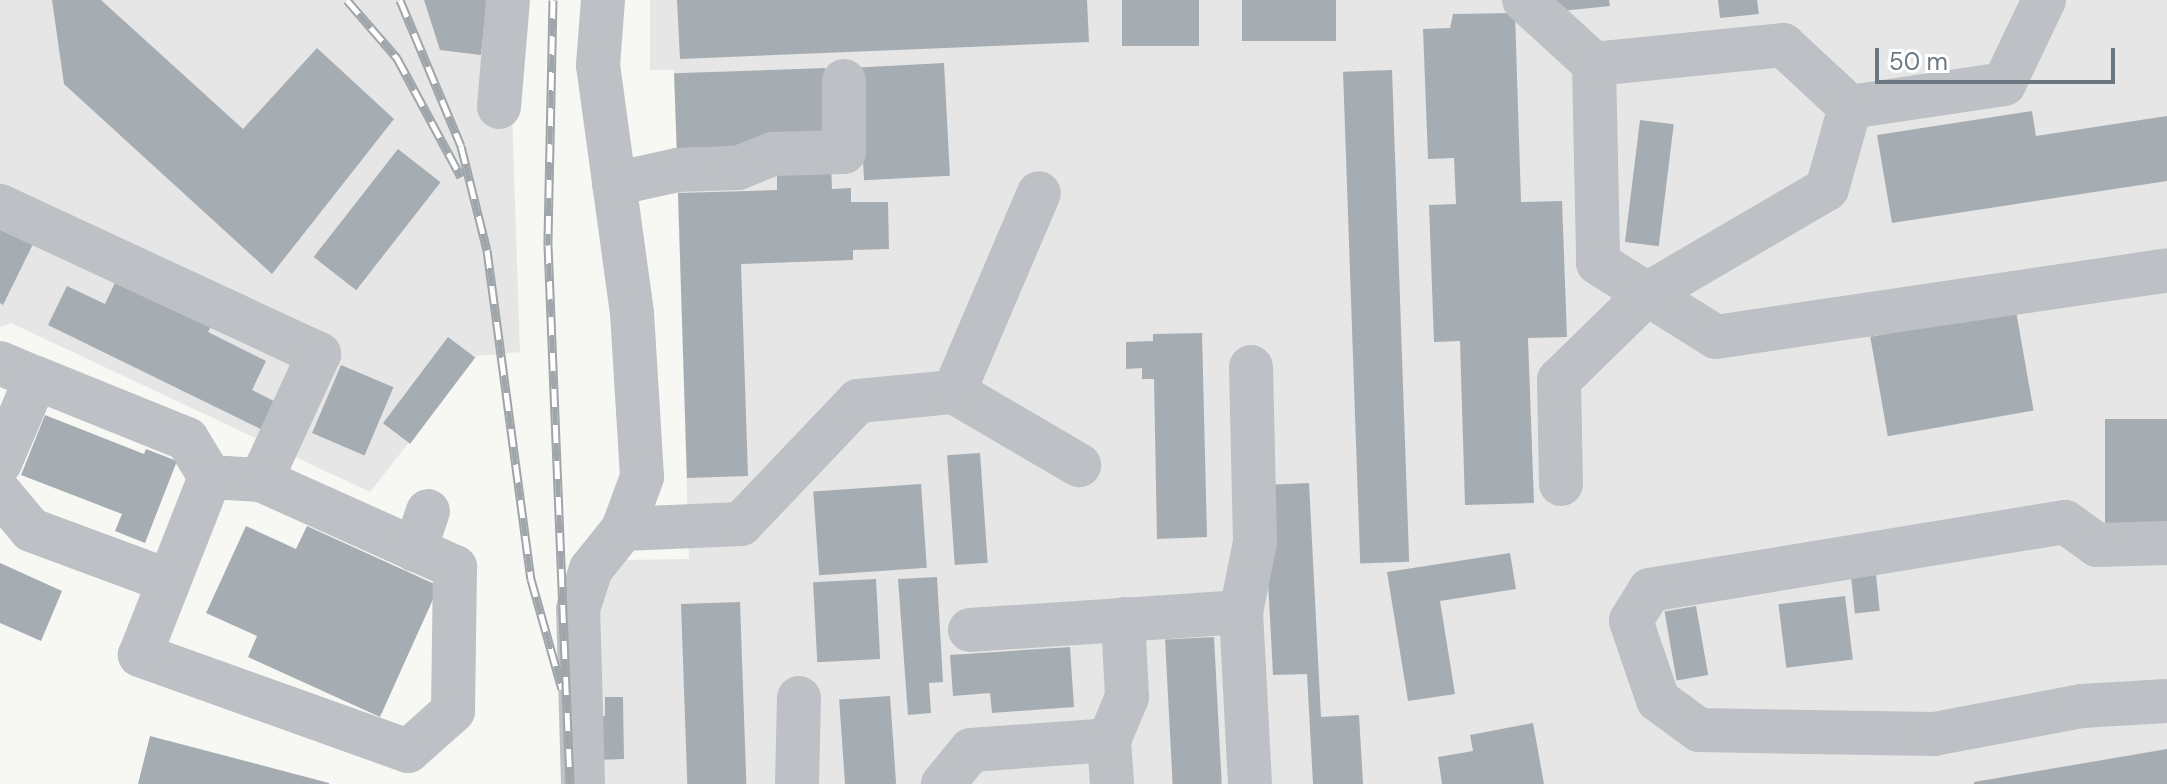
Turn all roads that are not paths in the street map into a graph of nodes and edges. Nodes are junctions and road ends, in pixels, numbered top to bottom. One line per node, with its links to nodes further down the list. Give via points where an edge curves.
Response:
1 (508, 0): 7 (lane)
2 (603, 0): 9 (lane, via 598,65)
3 (1524, 0): 5 (lane)
4 (2044, 0): 8 (lane, via 2004,84)
5 (1594, 64): 8 (lane, via 1783,45); 13 (lane, via 1598,263)
6 (844, 81): 9 (lane, via 844,152 772,154 738,168 677,170)
7 (499, 107)
8 (1850, 107): 13 (lane, via 1827,189)
9 (614, 184): 23 (lane, via 632,313 642,477)
10 (1039, 193): 16 (lane)
11 (0, 206): 20 (lane, via 319,354)
12 (2167, 270): 13 (lane, via 1716,337)
13 (1647, 294): 21 (lane, via 1559,380)
14 (1251, 367): 26 (lane, via 1255,542)
15 (18, 370): 17 (lane); 19 (lane, via 187,439)
16 (954, 392): 18 (lane); 23 (lane, via 858,401 741,524)
17 (0, 463)
18 (1079, 465)
19 (210, 477): 20 (lane); 25 (lane)
20 (261, 480): 25 (lane, via 422,530 455,567 453,711 408,751 140,655)
21 (1561, 484)
22 (0, 493): 25 (lane, via 31,530)
23 (623, 529): 32 (lane, via 591,569 578,609)
24 (2167, 543): 30 (lane, via 2097,545 2065,522 1650,590 1631,621 1658,700 1699,730 1934,734 2082,706)
25 (169, 581)
26 (1241, 612): 27 (lane); 36 (lane)
27 (1123, 619): 28 (lane); 31 (lane, via 1127,697)
28 (970, 630)
29 (799, 698): 33 (lane)
30 (2167, 701)
31 (1109, 740): 34 (lane, via 971,750); 35 (lane)
32 (583, 784)
33 (797, 784)
34 (943, 784)
35 (1112, 784)
36 (1250, 784)

